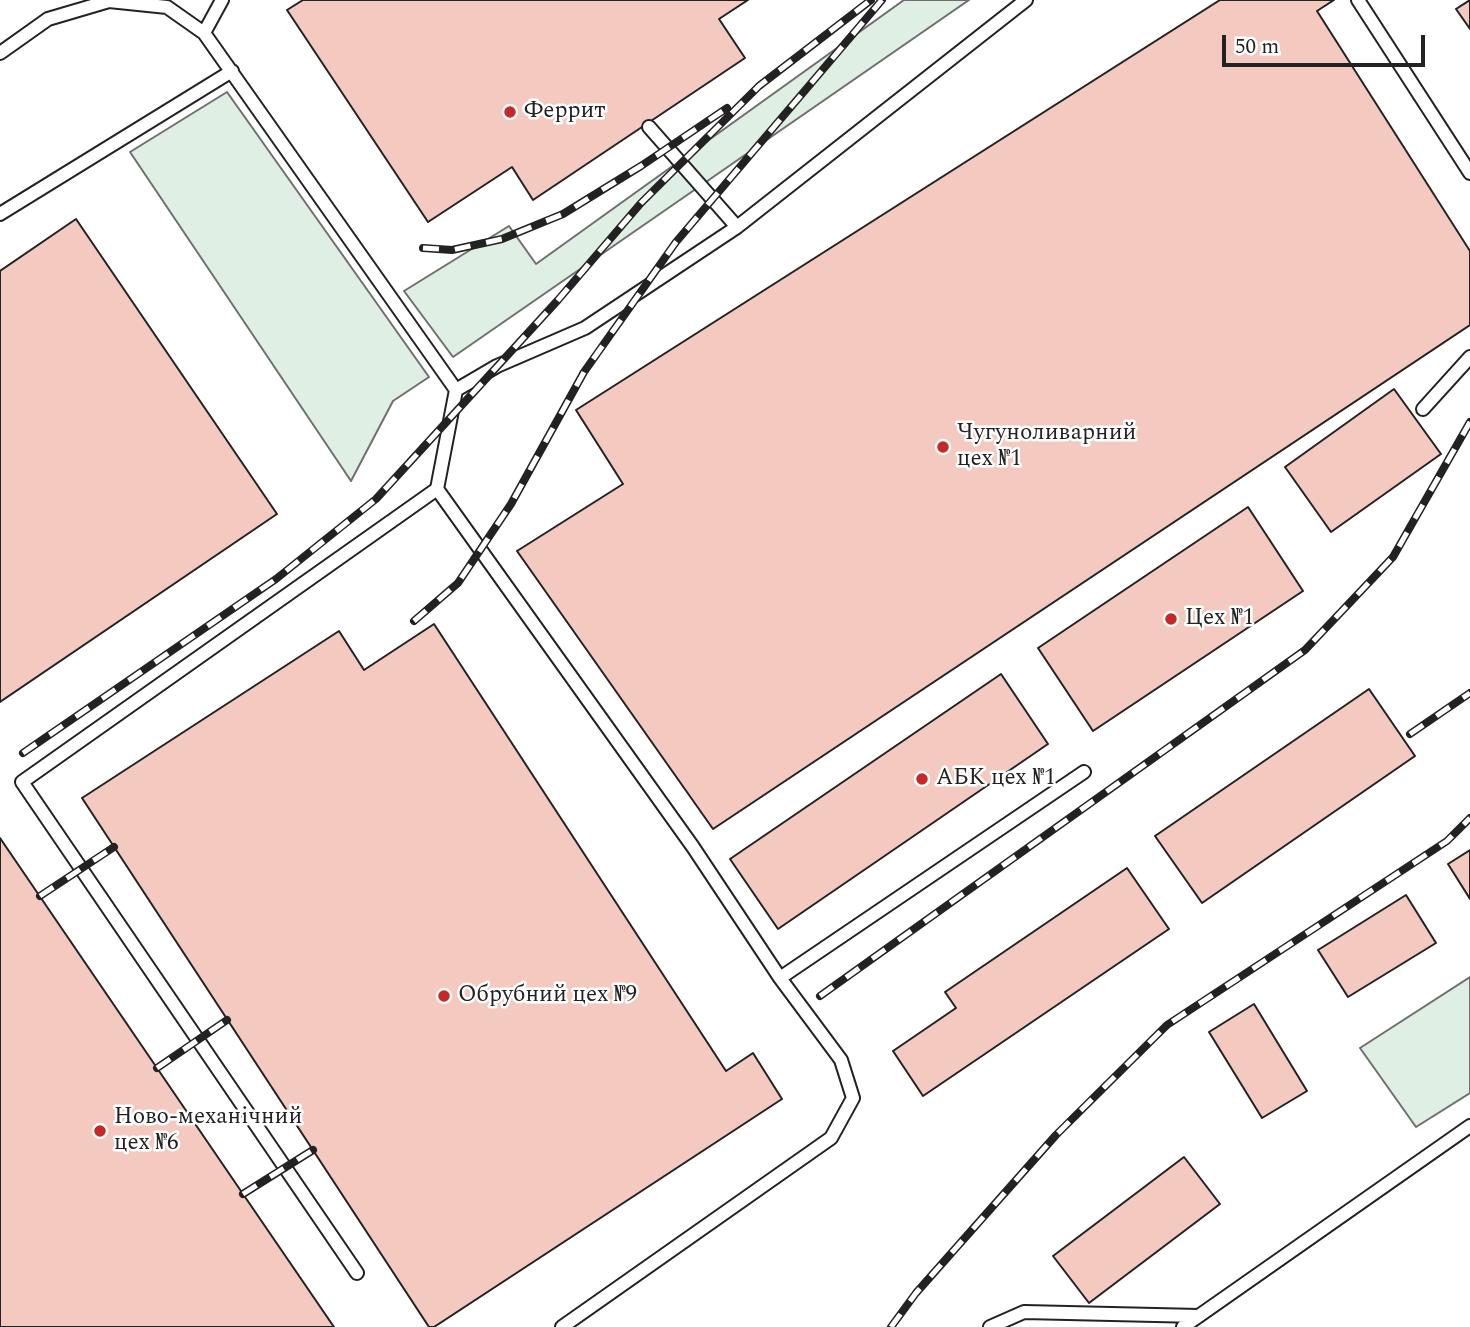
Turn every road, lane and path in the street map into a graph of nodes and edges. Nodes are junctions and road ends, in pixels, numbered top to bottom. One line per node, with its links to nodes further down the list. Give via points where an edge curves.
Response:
1 (222, 0): 4 (lane)
2 (1026, 0): 10 (lane)
3 (1358, 0): 8 (lane)
4 (204, 33): 5 (lane, via 167,7 109,1 48,19); 6 (lane)
5 (0, 53)
6 (232, 71): 9 (lane); 12 (lane)
7 (649, 127): 10 (lane)
8 (1470, 173)
9 (0, 214)
10 (737, 227): 12 (lane, via 585,328 497,366)
11 (1470, 358): 13 (lane)
12 (456, 390): 14 (lane)
13 (1423, 409)
14 (437, 489): 16 (lane, via 693,847); 18 (lane, via 22,782)
15 (1084, 772): 16 (lane)
16 (780, 978): 20 (lane, via 841,1060 853,1098 831,1138)
17 (1470, 1126): 19 (lane)
18 (356, 1273)
19 (1199, 1316): 21 (lane, via 1024,1312); 22 (lane)
20 (562, 1327)
21 (990, 1327)
22 (1183, 1327)

